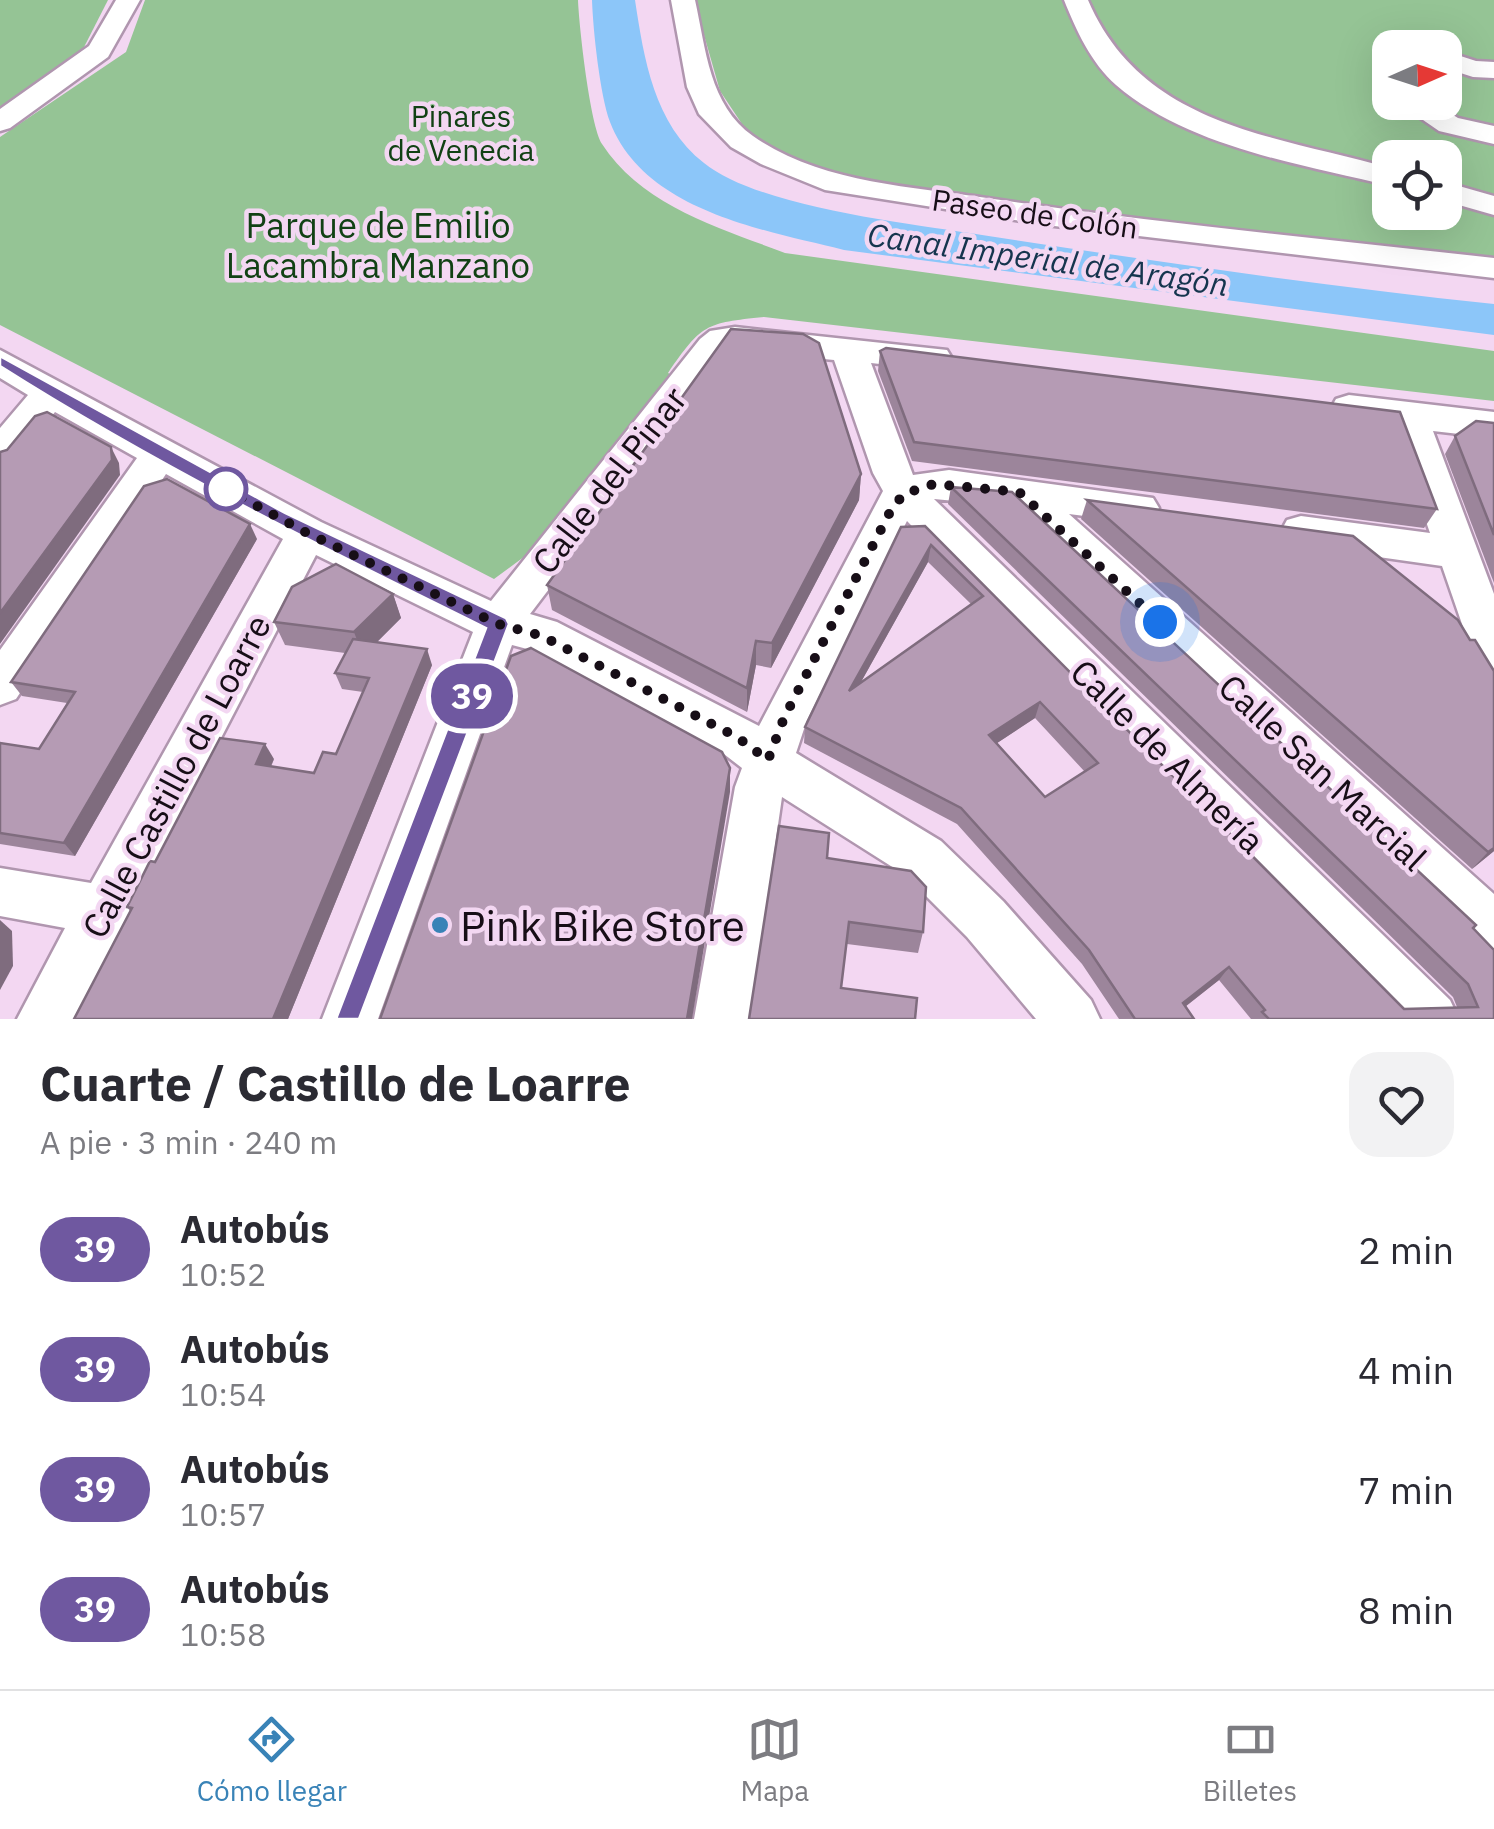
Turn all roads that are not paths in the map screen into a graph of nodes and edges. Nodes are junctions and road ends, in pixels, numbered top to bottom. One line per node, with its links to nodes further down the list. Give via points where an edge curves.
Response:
1 (128, 0): 7 (street, via 99,51)
2 (684, 0): 12 (street, Paseo de Colón, via 709,108 742,141 836,184 1046,216)
3 (1076, 0): 9 (street, via 1113,66 1140,90 1244,138)
4 (1462, 65): 5 (street)
5 (1494, 70)
6 (1440, 120): 8 (street)
7 (0, 122)
8 (1494, 135)
9 (1372, 172)
10 (1462, 196): 11 (street)
11 (1494, 206)
12 (1494, 268)
13 (848, 348): 15 (street); 23 (street); 28 (street, Calle del Pinar, via 722,339)
14 (0, 362): 16 (street)
15 (963, 362)
16 (52, 392): 20 (street); 21 (street)
17 (1311, 403): 18 (street)
18 (1408, 415): 19 (street); 27 (street)
19 (1494, 425)
20 (160, 452): 26 (street); 30 (street)
21 (0, 453)
22 (1019, 492): 23 (street, via 934,484); 24 (street); 33 (street, Calle San Marcial)
23 (904, 494): 31 (street); 39 (street, Calle de Almería)
24 (1178, 514)
25 (1256, 524): 27 (street)
26 (307, 533): 28 (street); 34 (street, Calle Castillo de Loarre)
27 (1460, 553): 29 (street)
28 (498, 624): 31 (street, via 542,636 737,737); 36 (street, Calle del Pinar)
29 (1494, 652)
30 (0, 686)
31 (768, 760): 37 (street, via 753,812); 38 (street, via 923,858)
32 (0, 892): 34 (street)
33 (1486, 908)
34 (104, 910): 35 (street, Calle Castillo de Loarre)
35 (46, 1019)
36 (350, 1019)
37 (722, 1019)
38 (1072, 1019)
39 (1431, 1019)

